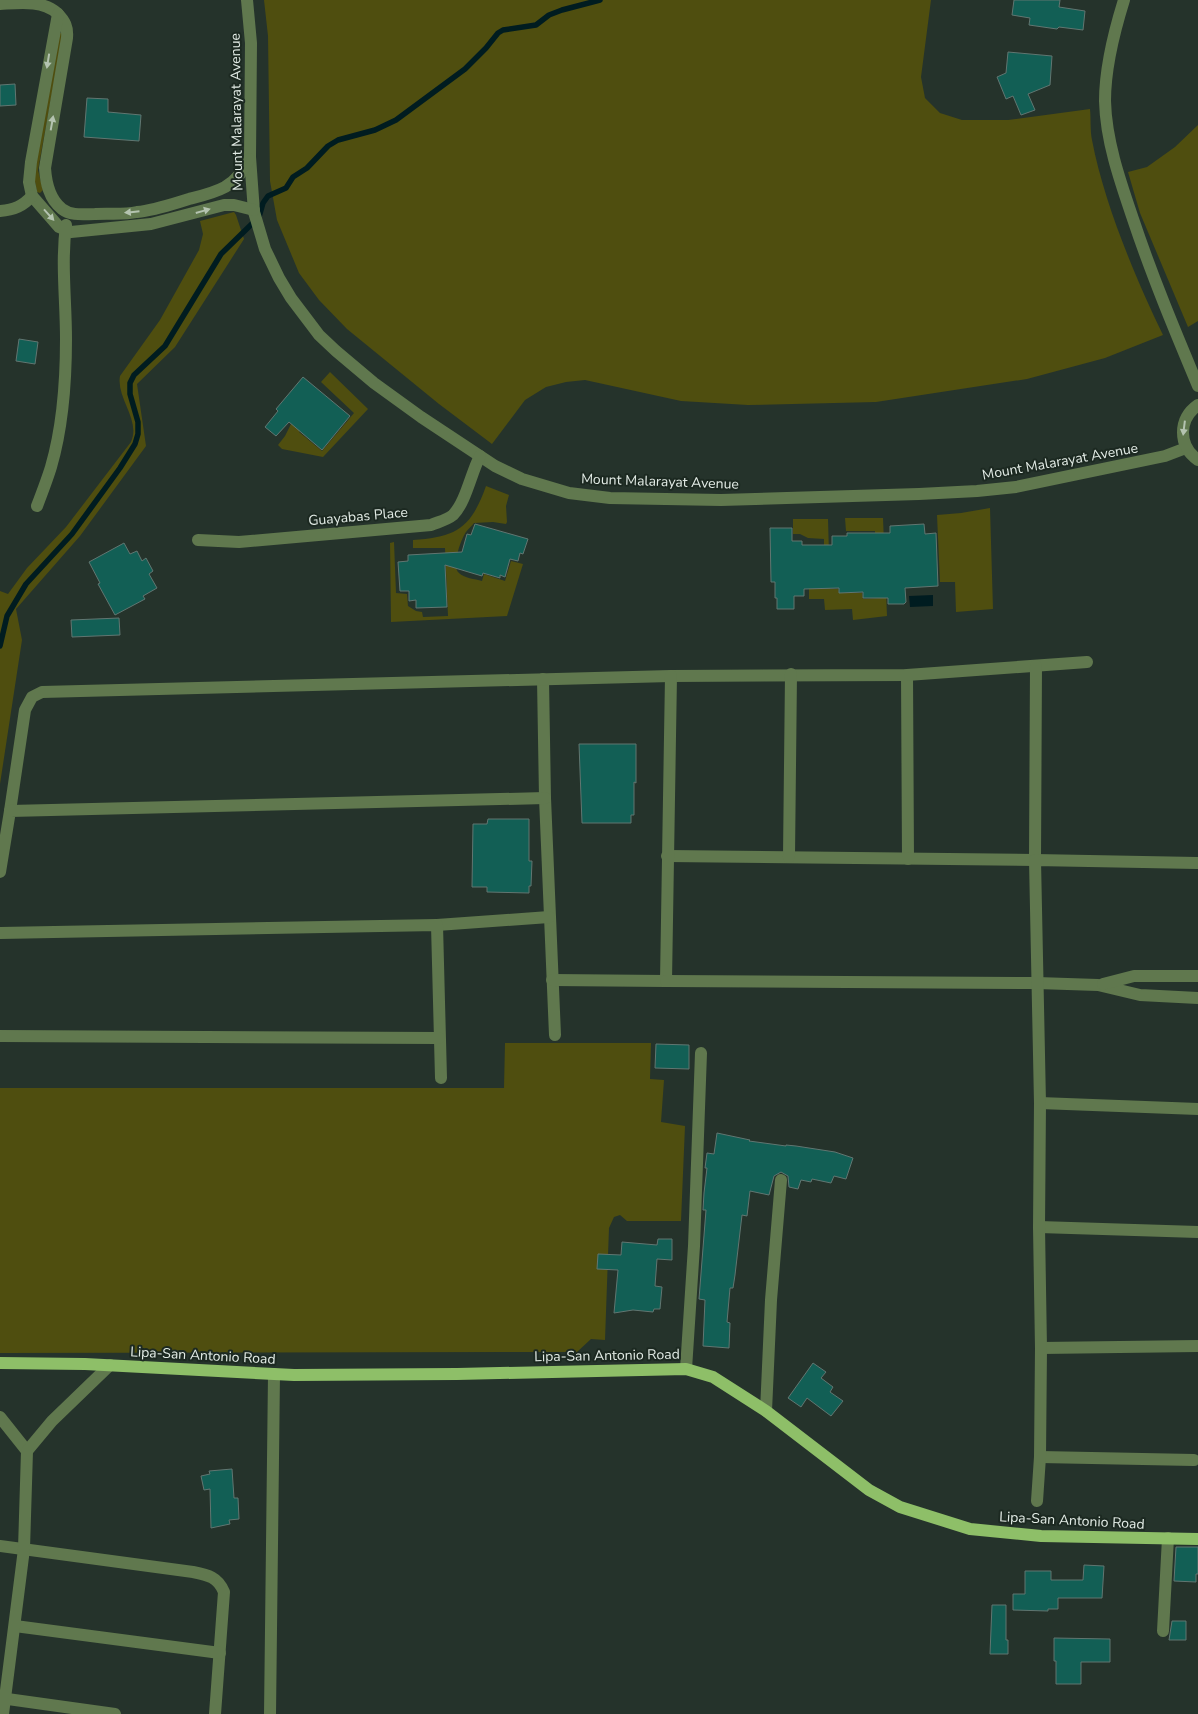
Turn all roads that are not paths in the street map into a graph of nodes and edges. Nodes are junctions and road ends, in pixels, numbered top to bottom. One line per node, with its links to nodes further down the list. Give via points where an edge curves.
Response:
1 (247, 0): 5 (street, Mount Malarayat Avenue, via 251,43)
2 (1124, 0): 11 (street, via 1108,64 1105,100 1110,141 1120,183 1149,268)
3 (0, 4): 4 (street, via 43,4)
4 (58, 14): 6 (street, one-way to 6, via 31,162 29,182); 9 (street, one-way to 4, via 53,200 45,168 67,38 65,21)
5 (250, 157): 8 (street, Mount Malarayat Avenue); 9 (street, one-way to 9, via 237,179 213,192 135,213)
6 (32, 196): 7 (street, via 16,209); 10 (street, one-way to 10)
7 (0, 211)
8 (254, 211): 10 (street, one-way to 8, via 151,224 224,205); 14 (street, Mount Malarayat Avenue, via 265,249 279,278 319,335 374,383)
9 (69, 212): 10 (street)
10 (65, 231): 16 (street, via 63,400 51,466)
11 (1198, 386)
12 (1198, 404): 13 (street, one-way to 13, via 1183,426)
13 (1186, 448): 14 (street, Mount Malarayat Avenue, via 1165,456 997,489 721,500 610,498 569,493 522,479); 15 (street)
14 (480, 456): 17 (street, Guayabas Place, via 453,515 431,525 239,542)
15 (1198, 460)
16 (37, 506)
17 (198, 540)
18 (1087, 662): 19 (street)
19 (1036, 666): 21 (street); 29 (street)
20 (792, 674): 21 (street); 22 (street); 27 (street)
21 (906, 674): 28 (street)
22 (671, 676): 23 (street); 26 (street)
23 (543, 680): 24 (street); 25 (street, via 42,692 32,697 26,710)
24 (545, 798): 25 (street); 32 (street)
25 (10, 811): 31 (street)
26 (667, 856): 27 (street); 37 (street)
27 (789, 857): 28 (street)
28 (908, 859): 29 (street)
29 (1035, 860): 30 (street); 38 (street)
30 (1197, 863)
31 (0, 872)
32 (549, 917): 33 (street); 36 (street)
33 (436, 925): 34 (street); 43 (street)
34 (0, 933)
35 (1198, 976): 39 (street, via 1134,976)
36 (552, 980): 37 (street); 41 (street)
37 (666, 981): 38 (street)
38 (1037, 982): 39 (street); 46 (street)
39 (1098, 985): 40 (street, via 1140,995)
40 (1198, 998)
41 (555, 1035)
42 (0, 1036): 43 (street)
43 (439, 1038): 45 (street)
44 (701, 1053): 55 (street)
45 (441, 1078)
46 (1040, 1103): 47 (street); 49 (street)
47 (1198, 1109)
48 (781, 1180): 57 (street)
49 (1039, 1227): 50 (street); 52 (street)
50 (1198, 1232)
51 (1198, 1346): 52 (street)
52 (1041, 1348): 60 (street)
53 (0, 1363): 54 (main road, Lipa-San Antonio Road)
54 (110, 1365): 56 (main road, Lipa-San Antonio Road); 59 (street, via 52,1420)
55 (686, 1369): 56 (main road, Lipa-San Antonio Road); 57 (main road, Lipa-San Antonio Road, via 713,1377)
56 (274, 1374): 74 (street)
57 (766, 1411): 63 (main road, Lipa-San Antonio Road, via 869,1490 909,1510 979,1530 1041,1536)
58 (0, 1417): 59 (street)
59 (27, 1451): 66 (street)
60 (1040, 1456): 61 (street); 62 (street)
61 (1194, 1460)
62 (1036, 1501)
63 (1168, 1538): 64 (main road, Lipa-San Antonio Road); 68 (street)
64 (1198, 1539)
65 (0, 1546): 66 (street)
66 (24, 1549): 67 (street); 69 (street, via 208,1575 220,1583 224,1592)
67 (15, 1626): 69 (street); 70 (street)
68 (1163, 1631)
69 (220, 1653): 73 (street)
70 (3, 1698): 71 (street); 72 (street)
71 (4, 1714)
72 (116, 1714)
73 (215, 1714)
74 (270, 1714)

